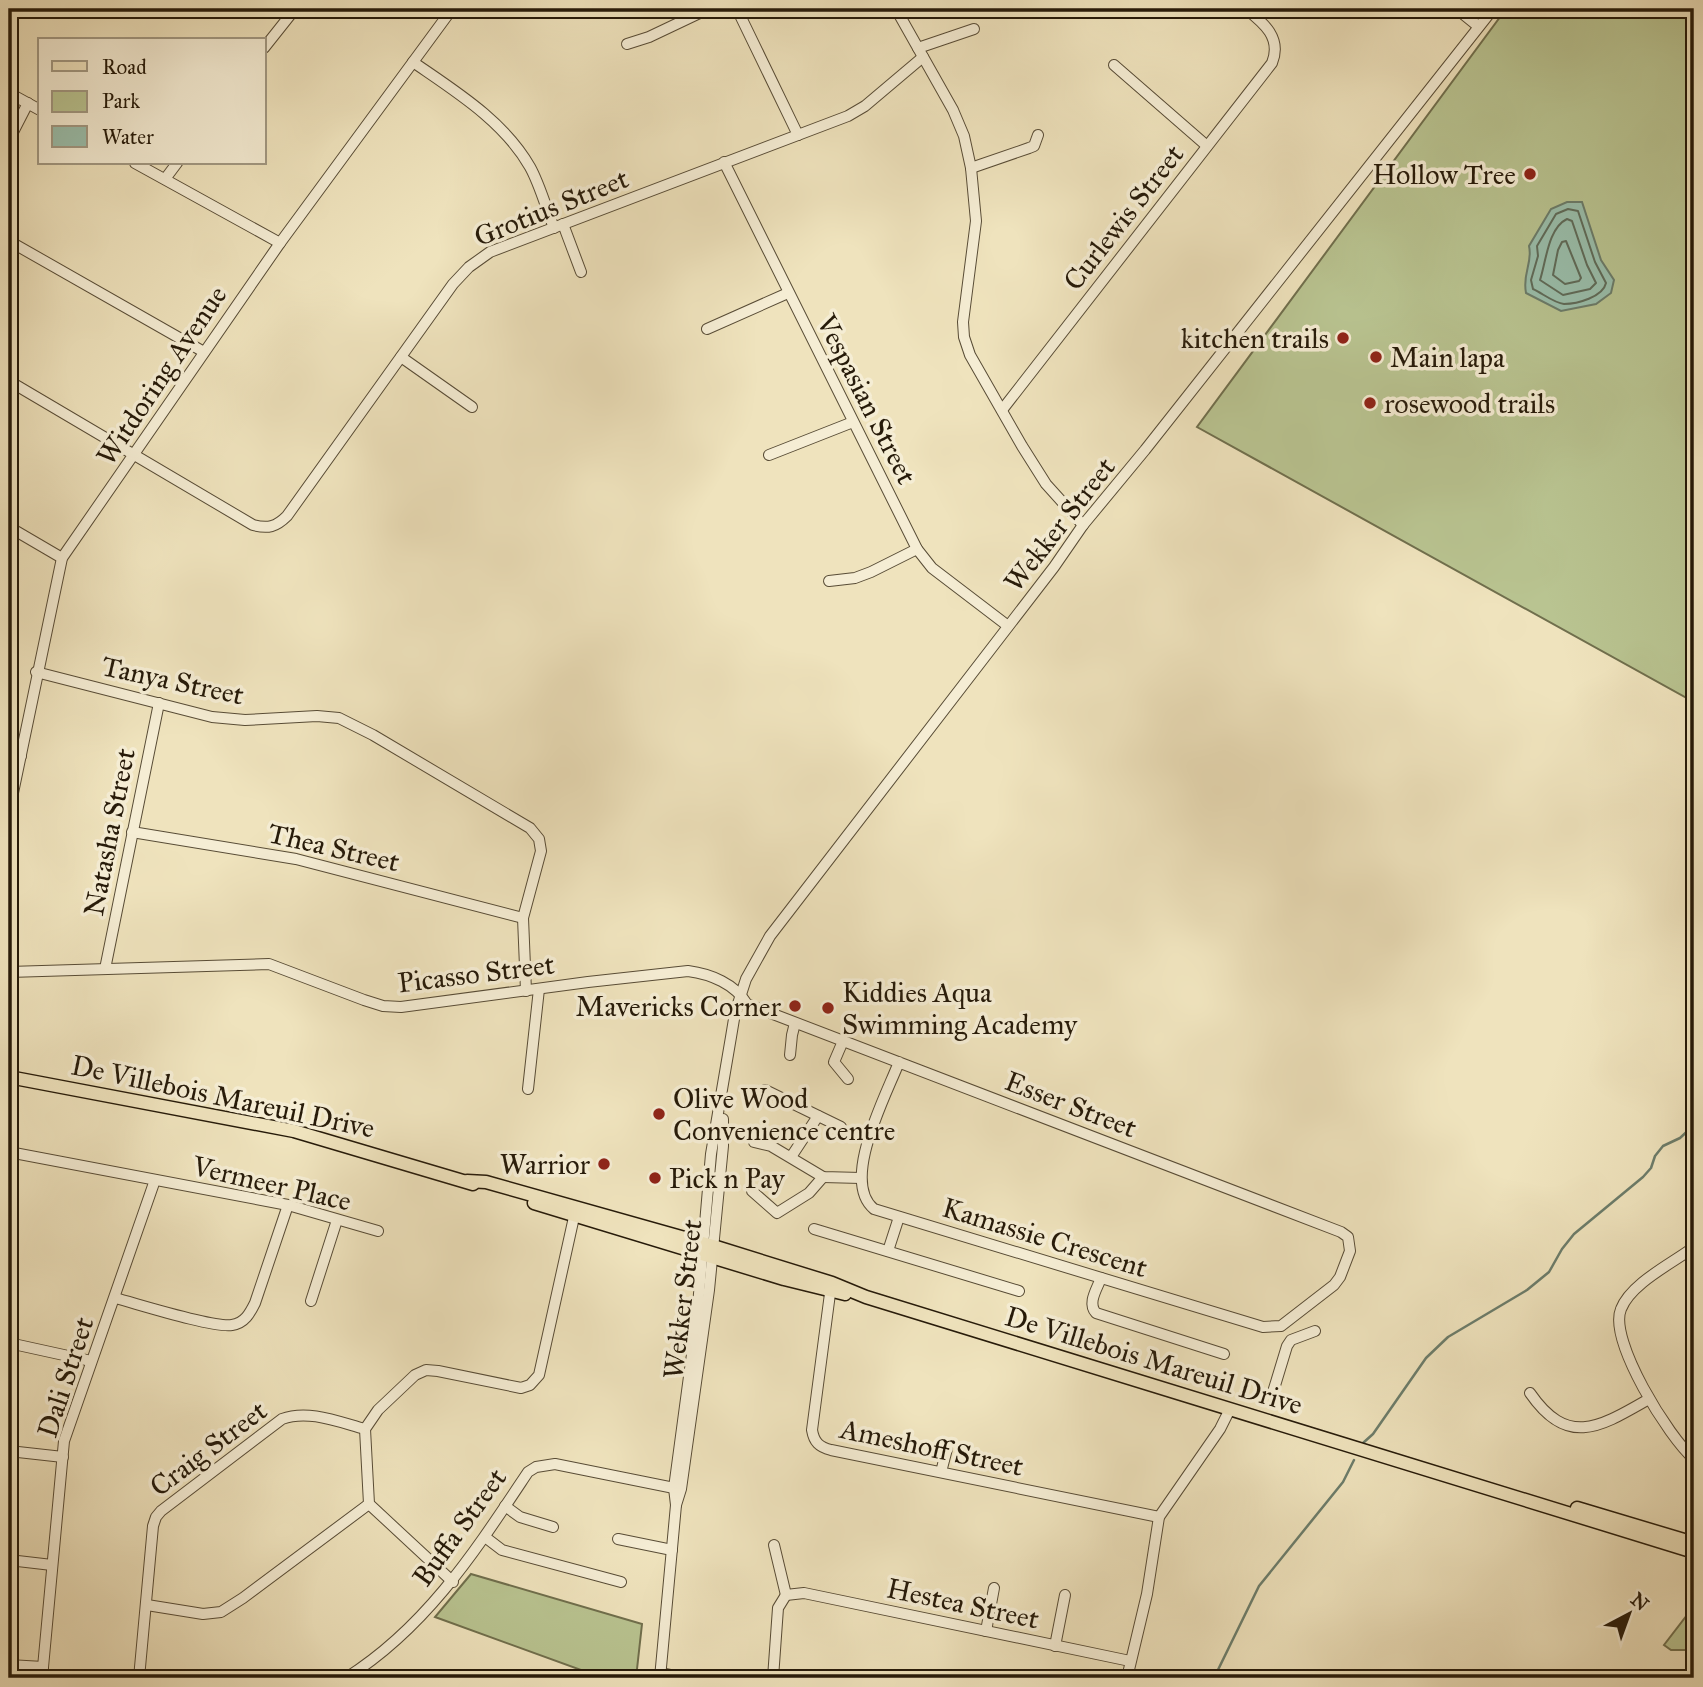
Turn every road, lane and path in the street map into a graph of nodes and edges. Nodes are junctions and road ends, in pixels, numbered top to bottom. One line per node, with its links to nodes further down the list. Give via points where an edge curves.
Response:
1 (295, 9): 12 (street)
2 (452, 9): 14 (street, Witdoring Avenue)
3 (708, 9): 11 (street)
4 (737, 9): 19 (street)
5 (897, 9): 13 (street)
6 (1246, 9): 22 (street, Curlewis Street, via 1269,30 1276,51 1272,63)
7 (1457, 9): 9 (street)
8 (1493, 9): 9 (street, Wekker Street)
9 (1478, 26): 42 (street, Wekker Street)
10 (974, 29): 13 (street)
11 (627, 44)
12 (266, 45)
13 (920, 53): 19 (street, Grotius Street, via 856,113); 26 (street, via 960,123)
14 (413, 62): 28 (street, via 481,111 516,148 533,172); 30 (street, Witdoring Avenue)
15 (1114, 65): 22 (street)
16 (9, 93): 17 (street)
17 (29, 103): 18 (street); 21 (street)
18 (38, 109)
19 (798, 135): 23 (street, Grotius Street)
20 (1038, 135): 26 (street, via 1034,146)
21 (9, 140)
22 (1207, 146): 38 (street, Curlewis Street)
23 (724, 162): 28 (street, Grotius Street); 32 (street, Vespasian Street)
24 (137, 164): 27 (street)
25 (176, 164): 27 (street)
26 (971, 168): 38 (street, via 976,222 964,337)
27 (164, 179): 30 (street)
28 (558, 226): 31 (street); 35 (street, Grotius Street, via 490,252 469,267)
29 (9, 241): 34 (street)
30 (280, 243): 34 (street, Witdoring Avenue)
31 (581, 272)
32 (788, 293): 33 (street); 39 (street, Vespasian Street)
33 (708, 329)
34 (204, 352): 40 (street, Witdoring Avenue)
35 (399, 359): 37 (street); 40 (street, Grotius Street, via 287,516 270,528 253,525)
36 (9, 381): 40 (street)
37 (467, 408)
38 (1002, 410): 42 (street, via 1046,484)
39 (853, 422): 41 (street); 44 (street, Vespasian Street)
40 (134, 455): 45 (street, Witdoring Avenue)
41 (769, 455)
42 (1083, 525): 47 (street, Wekker Street)
43 (9, 527): 45 (street)
44 (917, 549): 46 (street, via 855,578); 47 (street, Vespasian Street, via 932,568)
45 (62, 558): 48 (street, Witdoring Avenue)
46 (829, 581)
47 (1009, 626): 59 (street, Wekker Street, via 770,936)
48 (36, 672): 49 (street, Tanya Street); 51 (street, Witdoring Avenue)
49 (159, 703): 53 (street, Natasha Street); 54 (street, Tanya Street, via 245,720 339,718 524,824 536,834 541,850)
50 (9, 754): 51 (street)
51 (20, 756): 52 (street, Witdoring Avenue)
52 (9, 812)
53 (132, 832): 54 (street, Thea Street, via 296,859); 55 (street, Natasha Street)
54 (523, 918): 58 (street)
55 (105, 969): 56 (street, Picasso Street); 58 (street, Picasso Street, via 269,964 391,1007)
56 (9, 972)
57 (540, 989): 58 (street, Picasso Street); 59 (street, Picasso Street, via 688,971 712,977); 66 (street)
58 (526, 991)
59 (741, 994): 60 (street, Esser Street, via 747,1004); 83 (street, Wekker Street, via 722,1097 723,1146)
60 (795, 1023): 61 (street, Esser Street); 62 (street)
61 (843, 1041): 63 (street, Esser Street); 65 (street, via 834,1062)
62 (790, 1055)
63 (899, 1062): 74 (street, via 863,1157); 91 (street, Esser Street, via 1341,1232 1348,1237 1350,1248 1340,1277)
64 (9, 1077): 78 (main road, De Villebois Mareuil Drive, via 293,1131)
65 (848, 1079)
66 (528, 1089)
67 (765, 1090): 68 (street)
68 (818, 1116): 69 (street); 72 (street)
69 (841, 1127)
70 (754, 1142): 72 (street)
71 (9, 1152): 75 (street, Vermeer Place)
72 (791, 1157): 73 (street)
73 (823, 1177): 74 (street); 76 (street, via 800,1200 777,1213)
74 (861, 1178): 79 (street, Kamassie Crescent, via 869,1204)
75 (155, 1180): 77 (street, Vermeer Place); 89 (street, Dali Street)
76 (752, 1191)
77 (288, 1205): 80 (street, Vermeer Place); 89 (street, via 255,1303 238,1323 208,1322)
78 (575, 1211): 83 (main road, De Villebois Mareuil Drive); 101 (street, via 546,1350 534,1381 521,1388 438,1371 419,1372 378,1410)
79 (899, 1217): 84 (street); 86 (street, Kamassie Crescent)
80 (337, 1220): 82 (street, Vermeer Place); 90 (street)
81 (814, 1229): 84 (street)
82 (378, 1231)
83 (708, 1250): 87 (main road, De Villebois Mareuil Drive); 108 (street, Wekker Street)
84 (888, 1251): 88 (street)
85 (1692, 1252): 99 (street, via 1631,1294 1619,1315 1623,1342)
86 (1101, 1278): 91 (street, Kamassie Crescent, via 1263,1327); 95 (street, via 1092,1303 1096,1313)
87 (831, 1287): 100 (main road, De Villebois Mareuil Drive); 107 (street, Ameshoff Street, via 813,1438 824,1448)
88 (1019, 1291)
89 (115, 1298): 96 (street, Dali Street)
90 (311, 1301)
91 (1281, 1326): 93 (street)
92 (1315, 1331): 93 (street)
93 (1291, 1340): 97 (street)
94 (9, 1343): 96 (street)
95 (1224, 1354)
96 (91, 1361): 104 (street, Dali Street, via 64,1441)
97 (1273, 1392)
98 (1530, 1393): 99 (street, via 1551,1418 1577,1427 1601,1423)
99 (1649, 1399): 105 (street)
100 (1230, 1409): 106 (main road, De Villebois Mareuil Drive); 111 (street)
101 (365, 1429): 109 (street); 126 (street, Craig Street, via 301,1414 282,1419 161,1510 153,1526)
102 (947, 1449): 107 (street)
103 (9, 1451): 104 (street)
104 (63, 1457): 120 (street, Dali Street)
105 (1694, 1459)
106 (1428, 1470): 115 (main road, De Villebois Mareuil Drive); 118 (main road, De Villebois Mareuil Drive)
107 (941, 1472): 111 (street, Ameshoff Street)
108 (677, 1489): 110 (street, Buffa Street, via 549,1464 528,1472); 117 (street, Wekker Street)
109 (369, 1504): 121 (street); 126 (street, via 221,1612 203,1614)
110 (505, 1506): 112 (street, via 518,1516); 113 (street, Buffa Street)
111 (1158, 1517): 129 (street, via 1147,1594)
112 (553, 1527)
113 (485, 1537): 121 (street, Buffa Street); 122 (street, via 502,1550)
114 (618, 1539): 117 (street)
115 (1694, 1543)
116 (774, 1545): 124 (street)
117 (672, 1550): 132 (street, Wekker Street)
118 (1694, 1552)
119 (9, 1560): 120 (street)
120 (52, 1565): 131 (street, Dali Street)
121 (453, 1582): 134 (street, Buffa Street, via 369,1664)
122 (621, 1582)
123 (994, 1588): 127 (street)
124 (786, 1595): 127 (street, Hestea Street, via 804,1592); 136 (street, via 778,1608)
125 (1065, 1595): 128 (street)
126 (147, 1605): 133 (street, Craig Street)
127 (986, 1631): 128 (street, Hestea Street)
128 (1055, 1646): 129 (street, Hestea Street)
129 (1130, 1661): 137 (street)
130 (9, 1665): 131 (street)
131 (42, 1673)
132 (660, 1676): 135 (street)
133 (139, 1678)
134 (346, 1678)
135 (685, 1678)
136 (773, 1678)
137 (1126, 1678)

